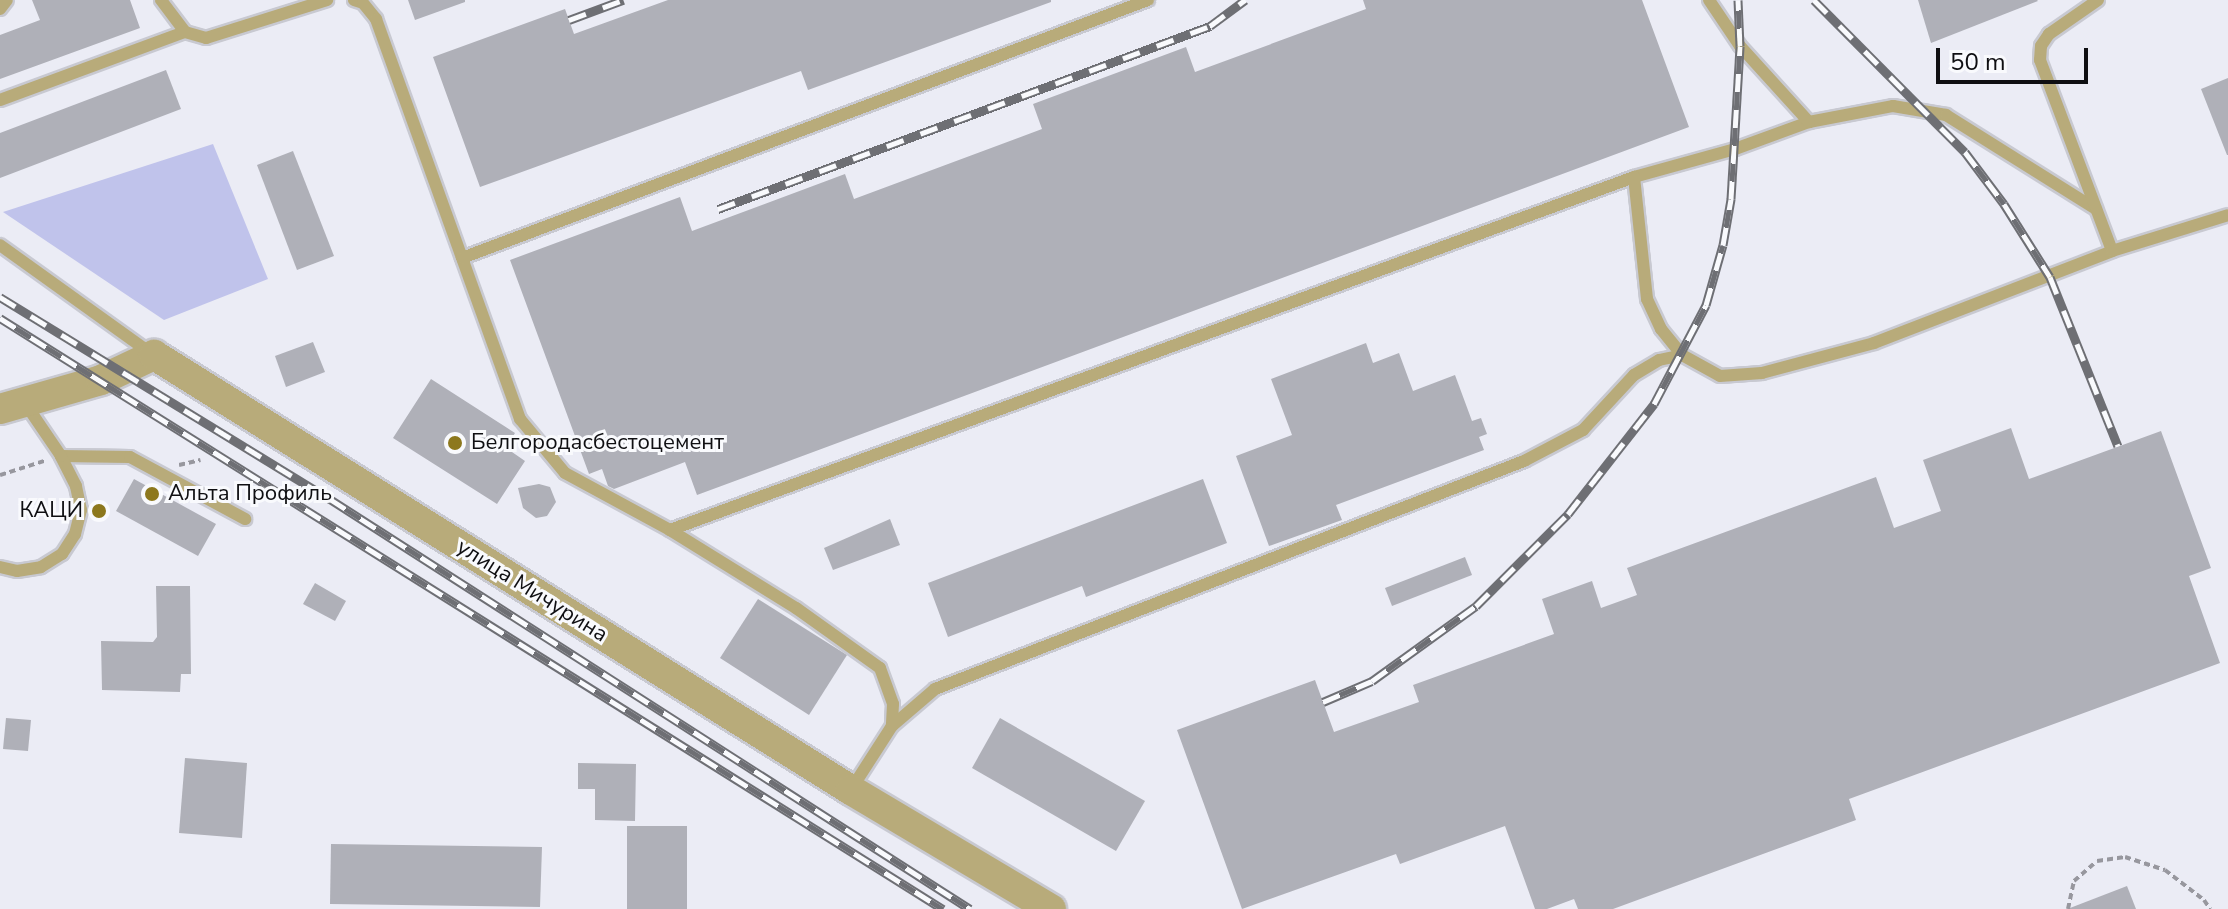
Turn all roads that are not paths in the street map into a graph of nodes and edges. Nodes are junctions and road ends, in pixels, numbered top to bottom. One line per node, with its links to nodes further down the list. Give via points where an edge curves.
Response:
1 (7, 0): 8 (lane)
2 (161, 0): 9 (lane)
3 (327, 0): 9 (lane, via 206,38)
4 (354, 0): 17 (lane, via 376,19)
5 (1148, 0): 17 (lane)
6 (1709, 0): 11 (lane, via 1740,46)
7 (2098, 0): 13 (lane, via 2049,34 2040,60)
8 (0, 9)
9 (185, 32): 10 (lane)
10 (0, 100)
11 (1809, 122): 12 (lane); 13 (lane, via 1893,106 1946,115)
12 (1634, 177): 19 (lane, via 1647,299 1661,329); 23 (lane)
13 (2096, 209): 16 (lane)
14 (2228, 215): 16 (lane)
15 (0, 245): 18 (lane)
16 (2112, 251): 19 (lane, via 1874,343 1762,373 1720,376)
17 (462, 258): 23 (lane, via 520,419 538,445 565,473)
18 (154, 355): 20 (street, via 101,380); 26 (street, улица Мичурина)
19 (1682, 355): 25 (lane, via 1659,360 1634,375 1583,430 1524,461 958,679 917,703)
20 (12, 405): 21 (lane)
21 (61, 456): 22 (lane, via 130,457); 24 (lane, via 81,510 75,534 62,554 41,567)
22 (245, 519)
23 (670, 530): 25 (lane, via 796,608 880,668 893,704)
24 (0, 567)
25 (892, 726): 26 (lane)
26 (851, 790): 27 (street, улица Мичурина)
27 (1051, 909)

